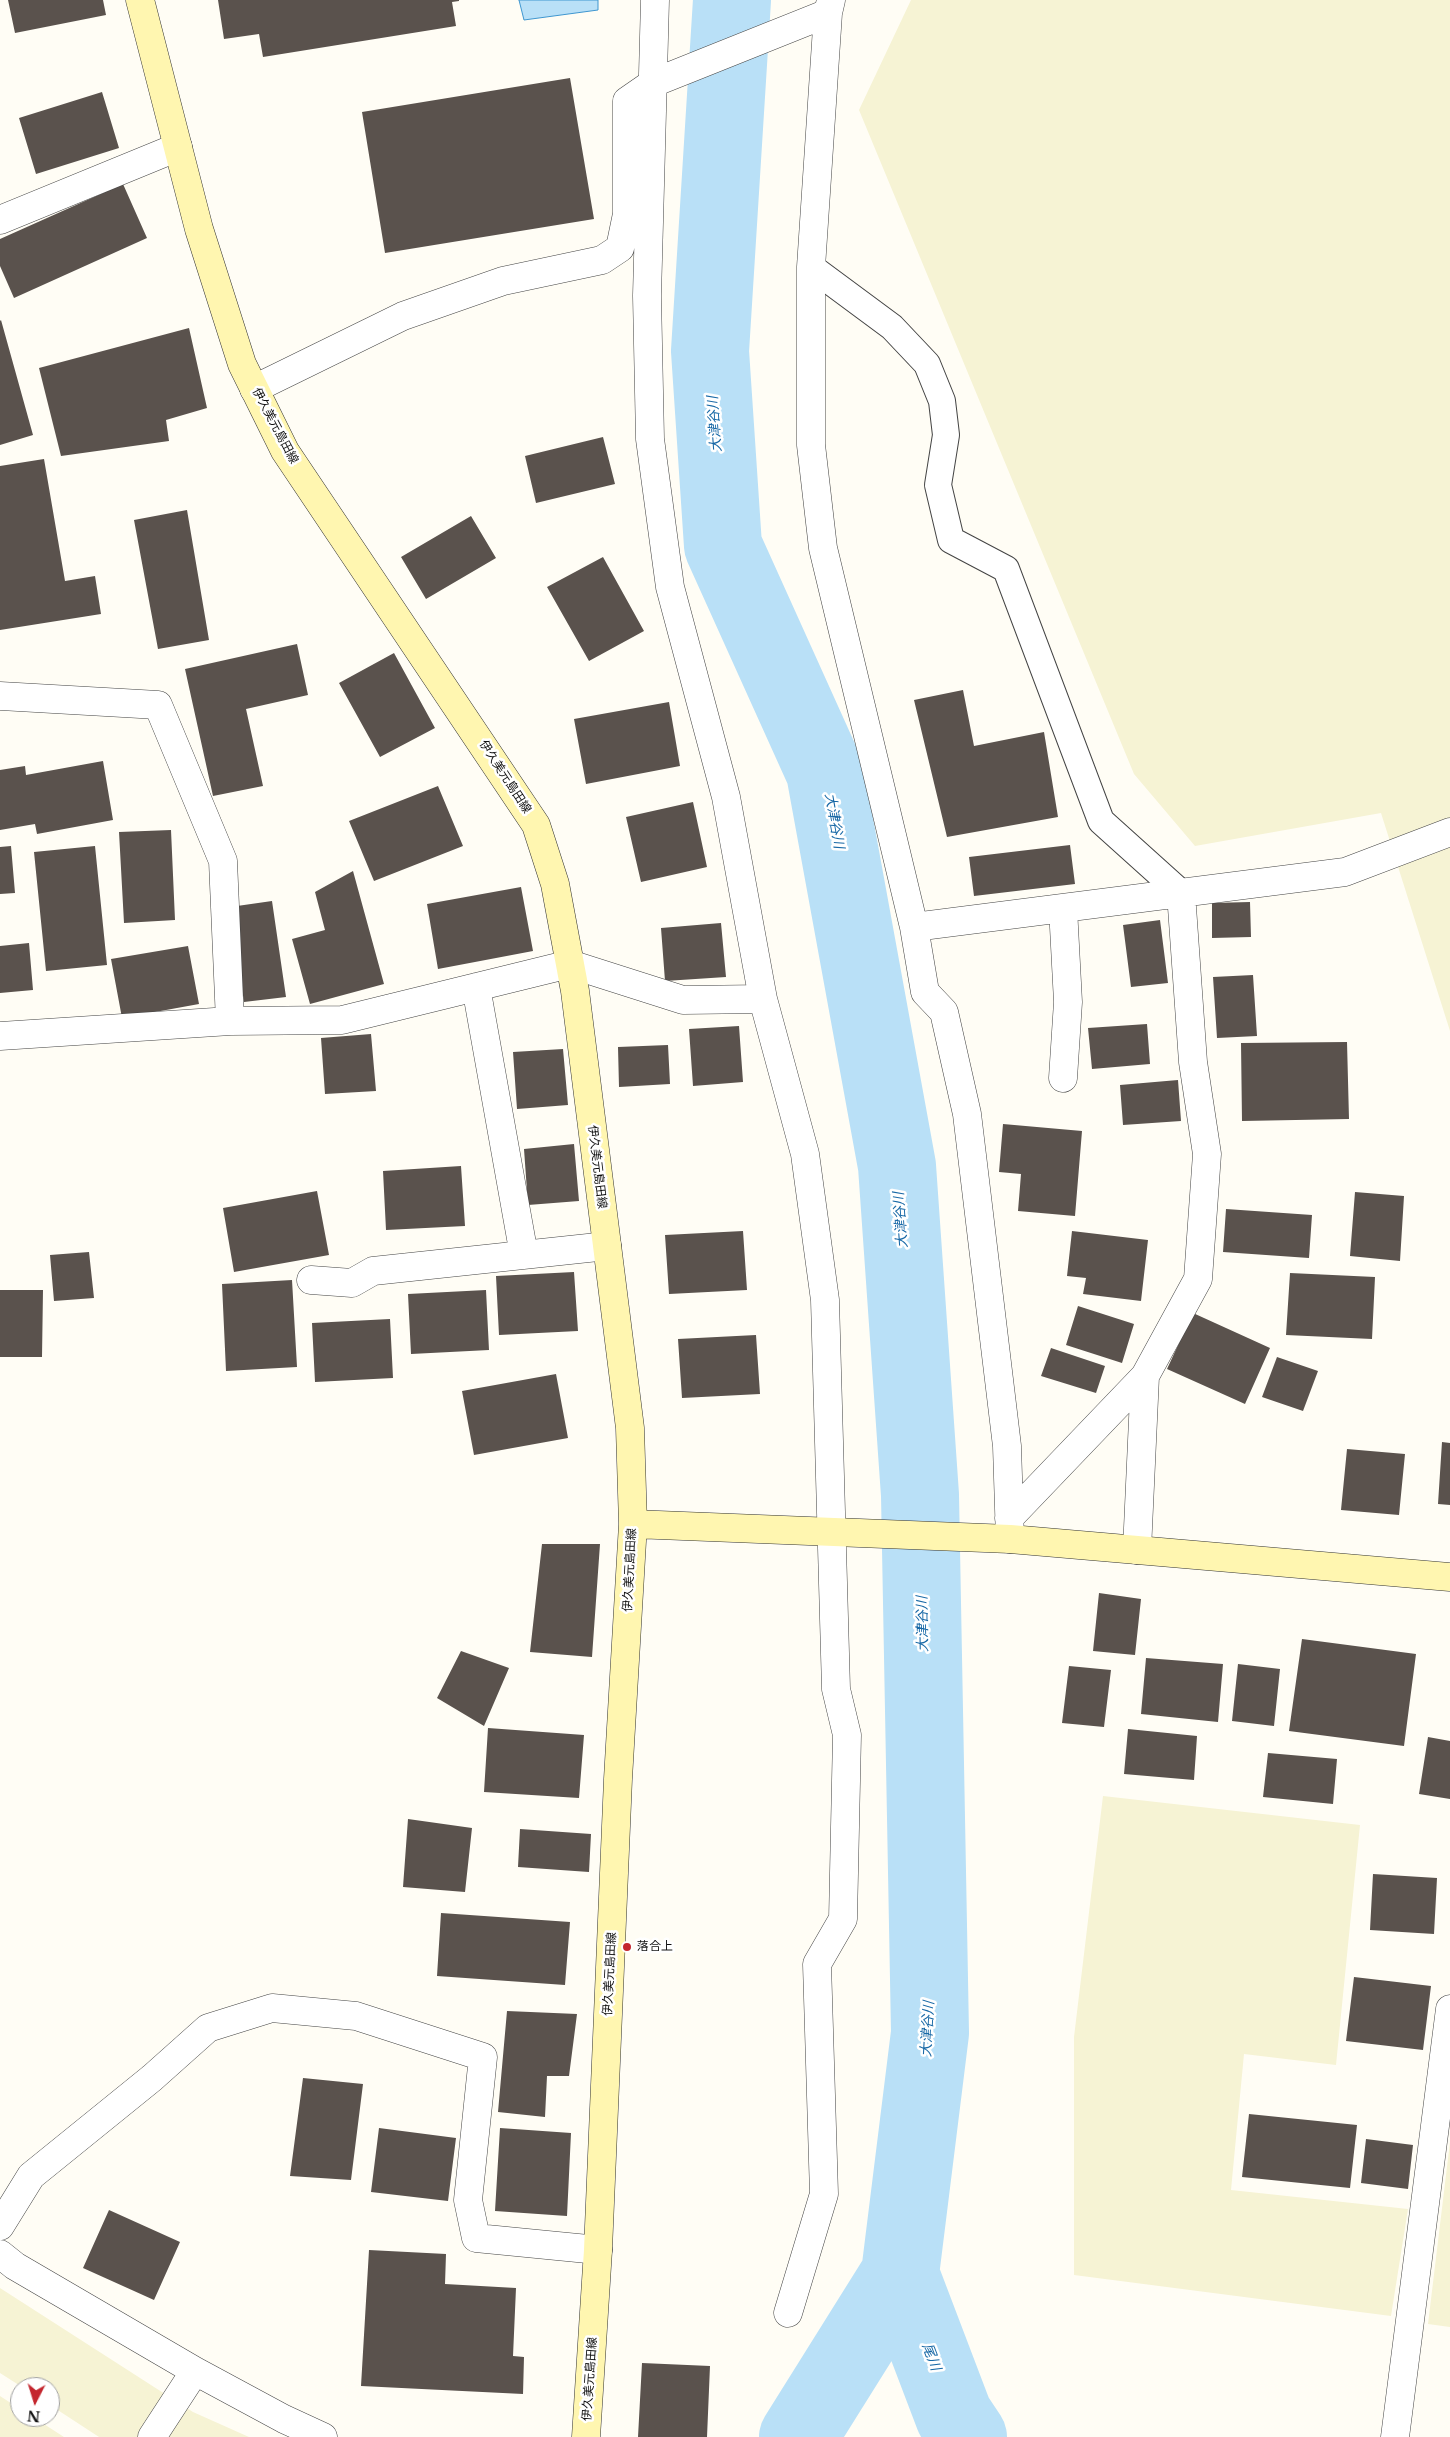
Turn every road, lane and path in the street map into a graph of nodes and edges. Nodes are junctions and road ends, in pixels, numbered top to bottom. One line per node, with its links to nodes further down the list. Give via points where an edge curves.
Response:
1 (140, 0): 5 (main road, 伊久美元島田線)
2 (655, 0): 4 (street)
3 (829, 7): 4 (street); 7 (street)
4 (653, 83): 8 (street, via 627,101 627,214 620,248 602,260 503,281 403,316); 16 (street, via 647,296 650,439 670,587 726,797)
5 (178, 147): 6 (street); 8 (main road, 伊久美元島田線, via 199,229 242,364)
6 (0, 220)
7 (811, 268): 11 (lane, via 892,327 927,364 942,400 946,435 938,485 951,540 1006,569 1101,820); 13 (street, via 811,445 823,548)
8 (254, 389): 14 (main road, 伊久美元島田線, via 285,451 536,825 556,884)
9 (0, 696): 17 (street, via 158,705 223,861)
10 (1450, 832): 11 (street, via 1345,872)
11 (1181, 893): 12 (street); 23 (street, via 1193,1062 1207,1154 1198,1278)
12 (1064, 908): 13 (street); 19 (street, via 1068,1002)
13 (914, 926): 26 (street, via 925,992 944,1012 967,1114 1007,1446)
14 (570, 964): 15 (street); 16 (street, via 682,1000); 20 (main road, 伊久美元島田線)
15 (476, 987): 17 (street, via 342,1020); 21 (street)
16 (763, 999): 25 (street, via 805,1154 823,1290)
17 (230, 1021): 18 (street)
18 (0, 1036)
19 (1063, 1078)
20 (607, 1246): 21 (street); 24 (main road, 伊久美元島田線, via 630,1428)
21 (524, 1255): 22 (street, via 373,1272 352,1283)
22 (311, 1280)
23 (1145, 1376): 26 (street); 27 (street)
24 (632, 1524): 25 (main road); 31 (main road, 伊久美元島田線)
25 (832, 1530): 26 (main road); 33 (street, via 836,1689 847,1735 842,1919 817,1964 824,2194)
26 (1005, 1532): 27 (main road)
27 (1137, 1550): 28 (main road)
28 (1450, 1577)
29 (1450, 2009): 38 (street)
30 (0, 2226): 31 (street, via 31,2176 208,2028 272,2008 356,2016 483,2057 468,2200 476,2238)
31 (598, 2250): 37 (main road, 伊久美元島田線)
32 (0, 2254): 34 (street, via 15,2266)
33 (788, 2313)
34 (195, 2371): 35 (street); 36 (street)
35 (152, 2437)
36 (323, 2437)
37 (586, 2437)
38 (1395, 2437)

